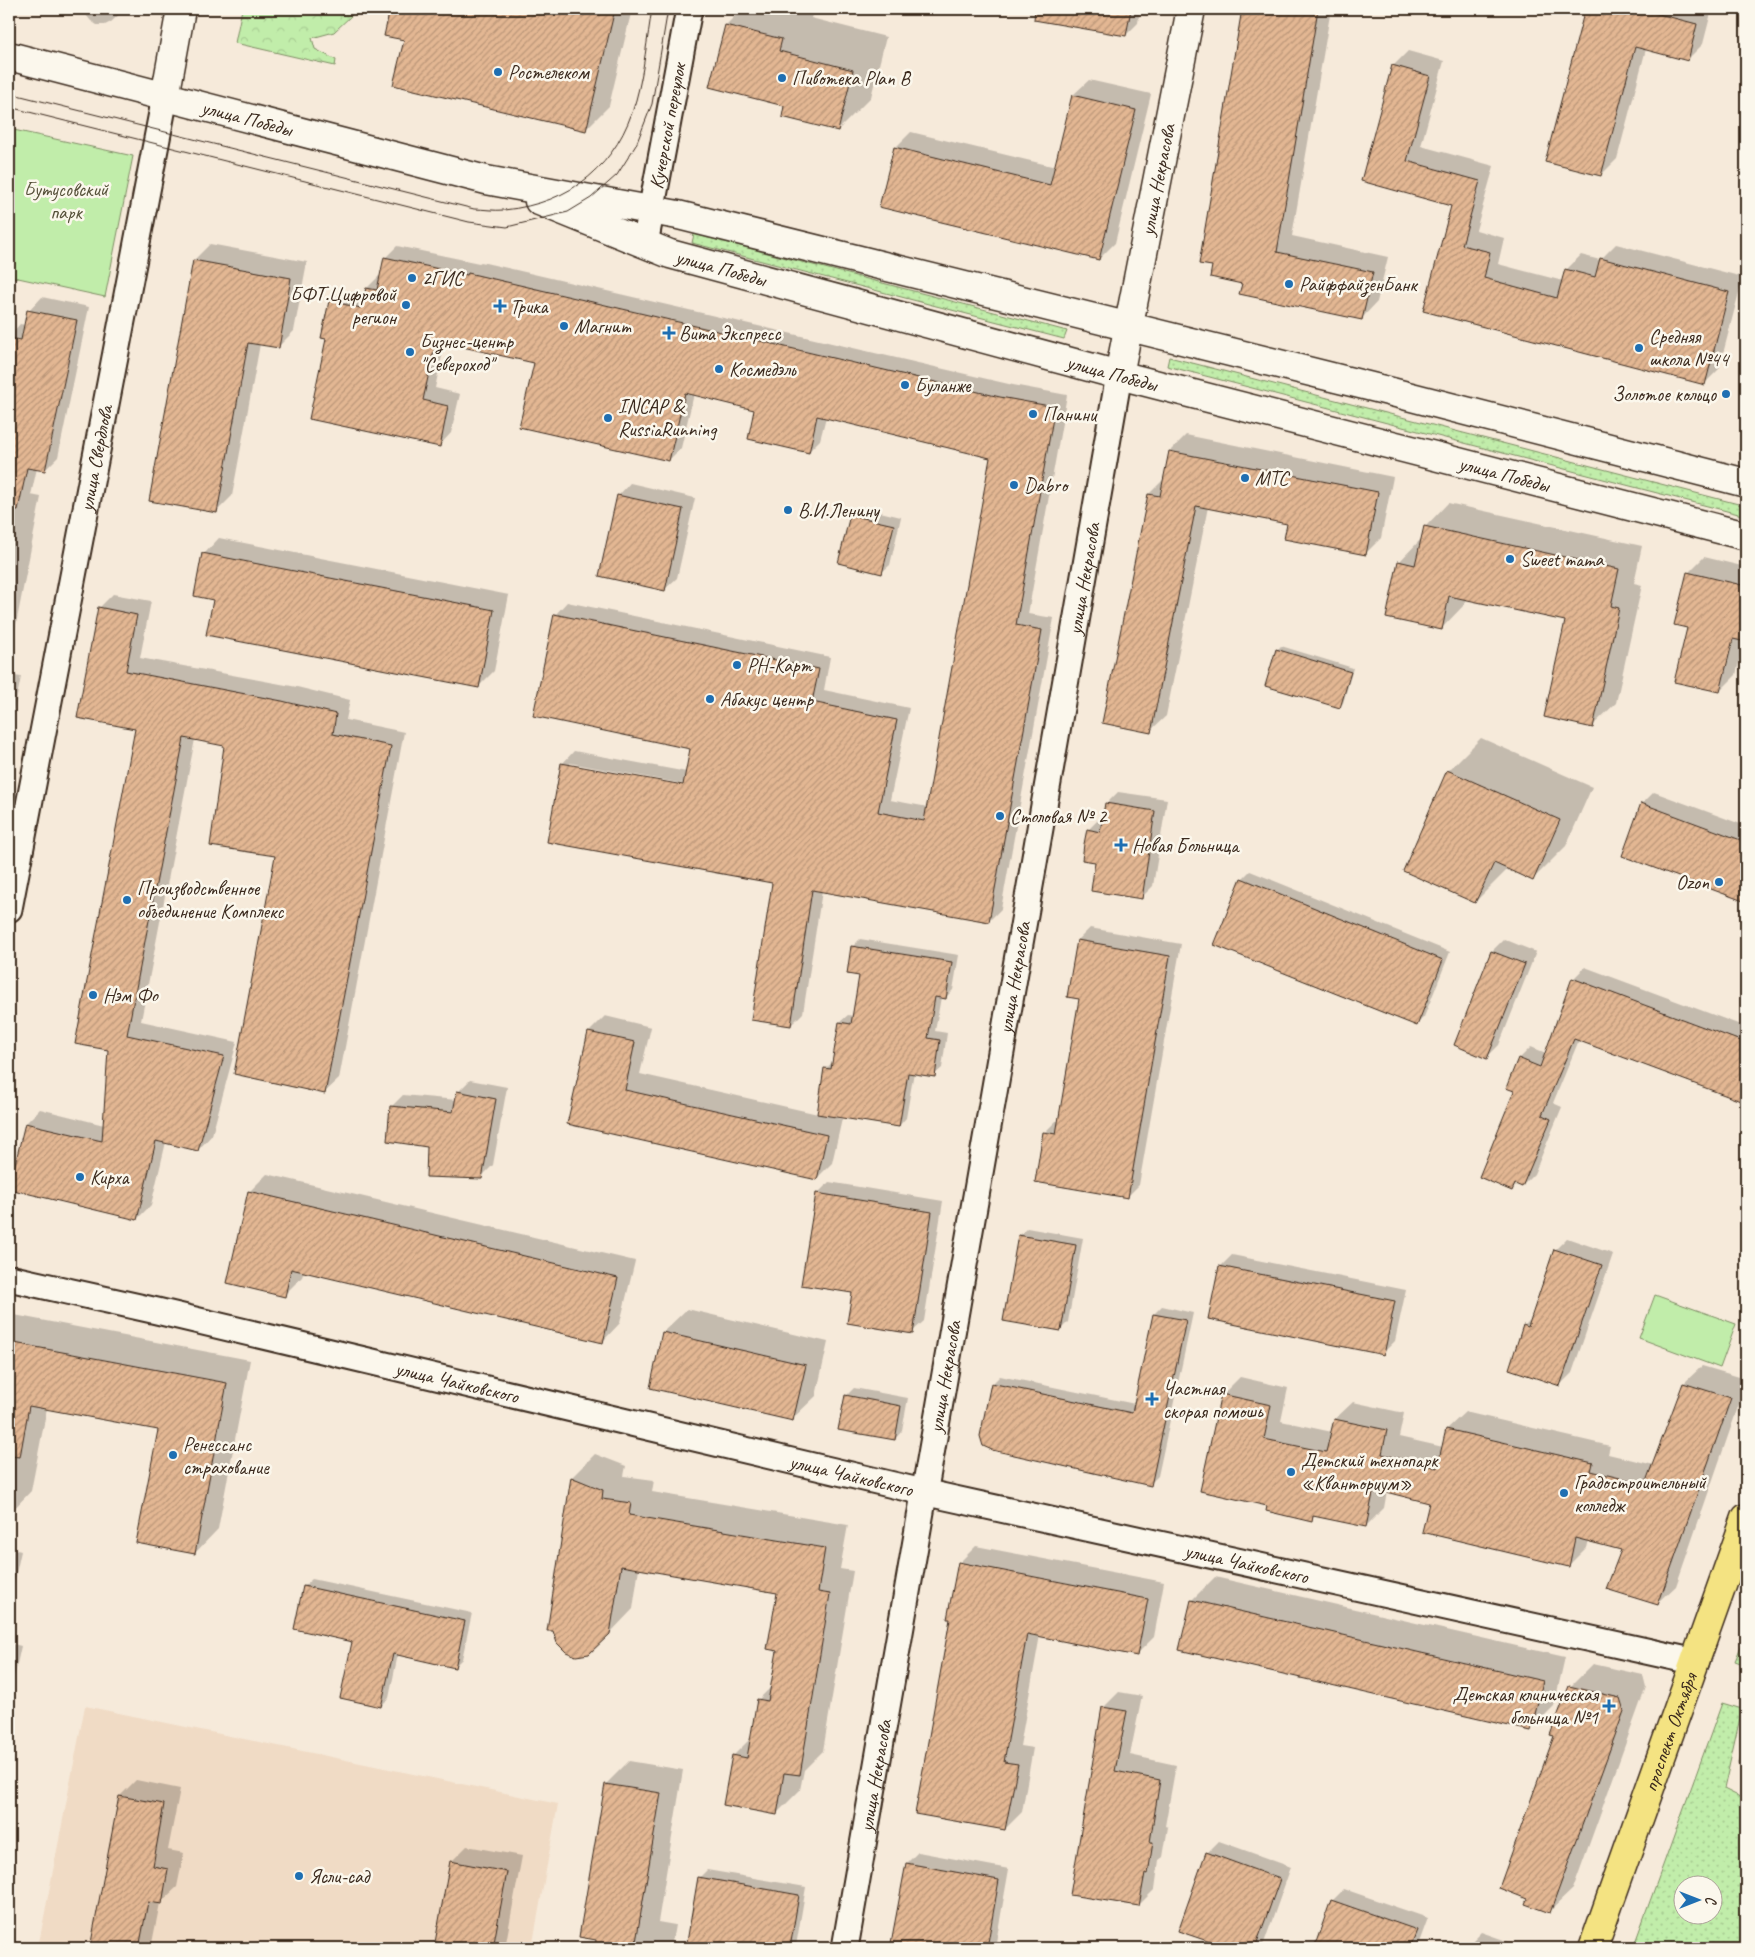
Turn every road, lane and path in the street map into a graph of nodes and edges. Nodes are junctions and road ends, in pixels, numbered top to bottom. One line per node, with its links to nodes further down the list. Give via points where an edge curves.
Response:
1 (180, 9): 5 (main road, улица Свердлова)
2 (689, 9): 7 (street, Кучерской переулок)
3 (1191, 9): 9 (main road, улица Некрасова)
4 (9, 56): 5 (main road, улица Победы)
5 (165, 96): 6 (main road, улица Победы); 13 (street, улица Свердлова)
6 (486, 180): 7 (main road, улица Победы); 8 (main road, улица Победы)
7 (653, 210): 8 (street, Кучерской переулок); 9 (main road, улица Победы)
8 (645, 244): 10 (main road, улица Победы, via 679,256)
9 (1128, 327): 10 (main road, улица Некрасова); 11 (main road, улица Победы)
10 (1119, 375): 12 (main road, улица Победы); 15 (street, улица Некрасова)
11 (1746, 483)
12 (1746, 536)
13 (9, 908)
14 (9, 1278): 15 (street, улица Чайковского)
15 (924, 1492): 17 (street, улица Чайковского); 18 (street, улица Некрасова)
16 (1746, 1518): 17 (main road, проспект Октября)
17 (1696, 1662): 19 (main road, проспект Октября)
18 (845, 1948)
19 (1594, 1948)

